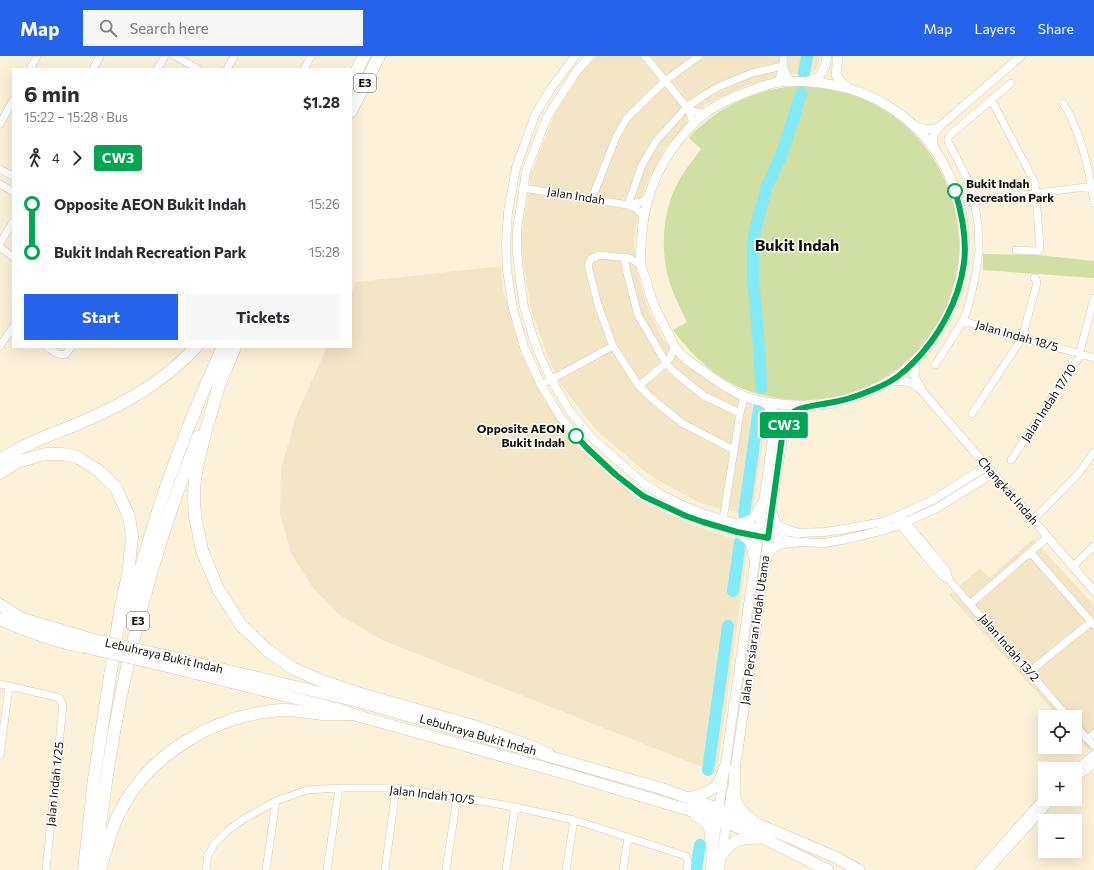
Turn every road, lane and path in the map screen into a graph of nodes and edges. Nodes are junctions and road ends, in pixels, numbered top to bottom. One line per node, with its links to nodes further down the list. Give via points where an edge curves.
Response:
1 (37, 56): 18 (street)
2 (100, 56): 19 (street)
3 (164, 56): 20 (street)
4 (174, 56): 21 (street)
5 (234, 56): 22 (street)
6 (311, 56): 23 (street)
7 (364, 56): 24 (highway, E3)
8 (378, 56): 34 (highway, E3)
9 (575, 56): 85 (street, via 535,115 516,168 508,212 507,270 513,309 524,348)
10 (590, 56): 46 (street, via 576,72 547,117 526,172)
11 (645, 56): 25 (street)
12 (699, 56): 25 (street)
13 (784, 56): 17 (street)
14 (828, 56): 27 (main road, via 826,68 818,78)
15 (838, 56): 30 (main road, via 836,75)
16 (1021, 56): 40 (street)
17 (783, 66): 26 (street); 28 (street); 35 (street, via 752,73 732,82 703,96)
18 (31, 68)
19 (94, 68)
20 (158, 68)
21 (196, 68)
22 (228, 68)
23 (305, 68)
24 (352, 80)
25 (665, 81): 35 (street); 49 (street, via 627,118 617,135)
26 (792, 81): 27 (main road, Jalan Persiaran Indah Utama); 28 (main road, Jalan Persiaran Indah Utama)
27 (803, 81): 30 (main road, Jalan Persiaran Indah Utama)
28 (778, 82): 36 (main road, Jalan Persiaran Indah Utama, via 736,96)
29 (1011, 83): 31 (street)
30 (851, 89): 39 (main road, Jalan Persiaran Indah Utama, via 884,103)
31 (991, 99): 48 (street, via 1035,183); 51 (street, via 948,138)
32 (12, 102): 37 (street)
33 (1063, 103): 45 (street, via 1079,136)
34 (352, 109)
35 (688, 109): 36 (street); 38 (street); 53 (street, via 656,141 642,165)
36 (705, 114): 38 (main road, Jalan Persiaran Indah Utama)
37 (0, 124)
38 (692, 124): 50 (main road, Jalan Persiaran Indah Utama, via 662,164)
39 (915, 126): 40 (street, via 923,130); 41 (main road, Jalan Persiaran Indah Utama)
40 (939, 127): 41 (street, via 933,137)
41 (936, 153): 79 (main road, Jalan Persiaran Indah Utama, via 946,169 960,205 964,262 950,310 932,341)
42 (0, 169): 43 (street)
43 (12, 175)
44 (0, 184): 47 (street)
45 (1093, 186): 48 (street); 52 (street)
46 (523, 188): 49 (street, Jalan Indah); 82 (street, via 517,230 520,280 524,307 533,337)
47 (12, 191)
48 (1035, 193): 51 (street); 59 (street, via 1040,248 1037,251)
49 (592, 198): 53 (street, Jalan Indah)
50 (648, 198): 53 (street, Jalan Indah); 54 (main road, Jalan Persiaran Indah Utama)
51 (974, 200): 65 (street, via 979,250 970,301)
52 (1094, 203)
53 (628, 204): 54 (street, Jalan Indah)
54 (644, 216): 58 (main road, Jalan Persiaran Indah Utama)
55 (12, 224): 56 (street)
56 (0, 242)
57 (0, 247): 60 (street)
58 (641, 250): 61 (street); 62 (main road, Jalan Persiaran Indah Utama)
59 (1016, 250)
60 (12, 256)
61 (627, 258): 62 (street); 69 (street, via 599,255 591,259 588,265 598,305); 80 (street, via 626,269 638,315)
62 (641, 265): 70 (main road, Jalan Persiaran Indah Utama, via 652,301)
63 (1034, 278): 67 (street, via 1037,283)
64 (1094, 298): 76 (street, Jalan Indah 17/10)
65 (963, 321): 67 (street, Jalan Indah 18/5); 81 (street)
66 (12, 328): 68 (street)
67 (1022, 338): 76 (street, Jalan Indah 18/5); 92 (street)
68 (0, 346)
69 (613, 346): 82 (street); 86 (street)
70 (674, 347): 77 (main road, Jalan Persiaran Indah Utama); 80 (street)
71 (48, 348): 72 (street, via 60,355 66,354)
72 (70, 348)
73 (195, 348): 95 (highway, via 153,385 129,400 14,450)
74 (223, 348): 120 (highway, E3, via 159,508)
75 (235, 348): 83 (highway, E3)
76 (1078, 354): 78 (street, Jalan Indah 18/5); 96 (street, Jalan Indah 17/10, via 1078,359)
77 (683, 356): 80 (street); 88 (main road, Jalan Persiaran Indah Utama, via 716,381)
78 (1094, 358)
79 (916, 360): 84 (main road, Jalan Persiaran Indah Utama, via 903,373); 87 (street, Changkat Indah, via 914,375)
80 (668, 361): 86 (street); 91 (street, via 672,370 704,396)
81 (935, 365)
82 (551, 379): 85 (street); 101 (street, via 569,410 592,438 643,483 682,505)
83 (220, 382): 132 (highway, via 195,477 194,516 202,550 218,589 241,625 267,650 294,669 322,681 473,726 530,746); 153 (highway, E3, via 173,501 143,603 116,723)
84 (888, 382): 87 (street, Changkat Indah, via 907,381); 90 (main road, Jalan Persiaran Indah Utama, via 855,397)
85 (541, 385): 104 (street, via 561,418 587,448 643,496 703,522)
86 (640, 386): 93 (street, via 682,423)
87 (922, 391): 97 (street, Changkat Indah)
88 (744, 396): 89 (main road, Jalan Persiaran Indah Utama); 91 (street)
89 (762, 401): 90 (main road, Jalan Persiaran Indah Utama); 99 (main road, Jalan Persiaran Indah Utama, via 770,405 774,420)
90 (810, 406): 99 (main road, Jalan Persiaran Indah Utama, via 794,411 786,419)
91 (740, 413): 93 (street)
92 (972, 414)
93 (734, 450): 101 (street)
94 (1094, 452): 102 (street, via 1079,473)
95 (0, 460)
96 (1011, 460)
97 (990, 469): 100 (street, via 940,497); 102 (street, Changkat Indah); 103 (street, via 937,508)
98 (0, 473): 120 (highway, via 16,462 46,454 62,454 77,457 99,471 116,488 129,517 132,536)
99 (768, 499): 104 (main road, via 753,519); 105 (main road, Jalan Persiaran Indah Utama); 106 (main road, via 777,525)
100 (897, 516): 103 (street, Jalan Indah 13/2); 106 (street, via 883,522)
101 (723, 520): 104 (street)
102 (1033, 520): 107 (street, Changkat Indah)
103 (903, 524): 106 (street, via 824,543); 114 (street, Jalan Indah 13/2, via 947,571 949,580)
104 (737, 528): 105 (street); 111 (main road, via 751,544)
105 (764, 533): 106 (street); 111 (main road, Jalan Persiaran Indah Utama); 112 (main road, Jalan Persiaran Indah Utama)
106 (798, 537): 112 (main road, via 772,548)
107 (1048, 537): 109 (street); 110 (street, Changkat Indah)
108 (1094, 546): 110 (street)
109 (1030, 553): 114 (street); 117 (street)
110 (1073, 566): 113 (street, Changkat Indah)
111 (754, 569): 135 (main road, Jalan Persiaran Indah Utama)
112 (763, 569): 135 (main road, Jalan Persiaran Indah Utama, via 758,615)
113 (1094, 591)
114 (970, 604): 121 (street, Jalan Indah 13/2)
115 (0, 605): 118 (highway, via 22,620)
116 (0, 619): 118 (highway, via 63,643)
117 (1093, 623): 121 (street)
118 (83, 642): 119 (highway, Lebuhraya Bukit Indah, bridge)
119 (166, 661): 125 (highway, Lebuhraya Bukit Indah); 132 (highway, Lebuhraya Bukit Indah, via 360,702)
120 (111, 672): 152 (highway, E3, via 94,779)
121 (1029, 672): 124 (street, Jalan Indah 13/2)
122 (0, 684): 123 (street)
123 (9, 686): 130 (street); 151 (street, Jalan Indah 1/25, via 59,698 63,705)
124 (1062, 710)
125 (351, 714): 141 (highway, Lebuhraya Bukit Indah, via 560,772); 154 (highway, via 287,710 259,712 220,723 180,745 153,767 123,806 115,822)
126 (1082, 733): 128 (street)
127 (1094, 734): 128 (street)
128 (1087, 739): 129 (street)
129 (1094, 746)
130 (0, 755)
131 (1094, 755): 133 (street)
132 (549, 756): 141 (highway, Lebuhraya Bukit Indah, via 663,789)
133 (1082, 764)
134 (1094, 764): 136 (street)
135 (730, 768): 141 (highway, via 715,788); 145 (main road, Jalan Persiaran Indah Utama); 147 (highway, via 738,807)
136 (1082, 773)
137 (339, 788): 138 (street, Jalan Indah 10/5); 140 (street, Jalan Indah 10/5, via 307,790); 157 (street)
138 (396, 788): 139 (street, Jalan Indah 10/5); 158 (street)
139 (457, 797): 144 (street, Jalan Indah 10/5); 159 (street)
140 (276, 801): 155 (street, Jalan Indah 10/5, via 226,832 215,843 208,856); 156 (street)
141 (689, 804): 145 (highway, Lebuhraya Bukit Indah); 150 (highway, via 710,830)
142 (1038, 805): 168 (street)
143 (1046, 806): 169 (street)
144 (515, 807): 146 (street, Jalan Indah 10/5); 160 (street)
145 (723, 816): 147 (highway, Lebuhraya Bukit Indah); 149 (highway, Lebuhraya Bukit Indah); 150 (main road, Jalan Persiaran Indah Utama)
146 (574, 820): 148 (street, Jalan Indah 10/5); 161 (street)
147 (760, 825): 167 (highway, Lebuhraya Bukit Indah)
148 (628, 837): 162 (street); 163 (street, Jalan Indah 10/5, via 686,856)
149 (763, 838): 150 (highway, via 739,839); 166 (highway, Lebuhraya Bukit Indah)
150 (717, 855): 164 (main road, Jalan Persiaran Indah Utama); 165 (main road, Jalan Persiaran Indah Utama)
151 (46, 870)
152 (84, 870)
153 (95, 870)
154 (100, 870)
155 (206, 870)
156 (266, 870)
157 (327, 870)
158 (385, 870)
159 (446, 870)
160 (506, 870)
161 (566, 870)
162 (623, 870)
163 (686, 870)
164 (710, 870)
165 (720, 870)
166 (828, 870)
167 (859, 870)
168 (980, 870)
169 (988, 870)

